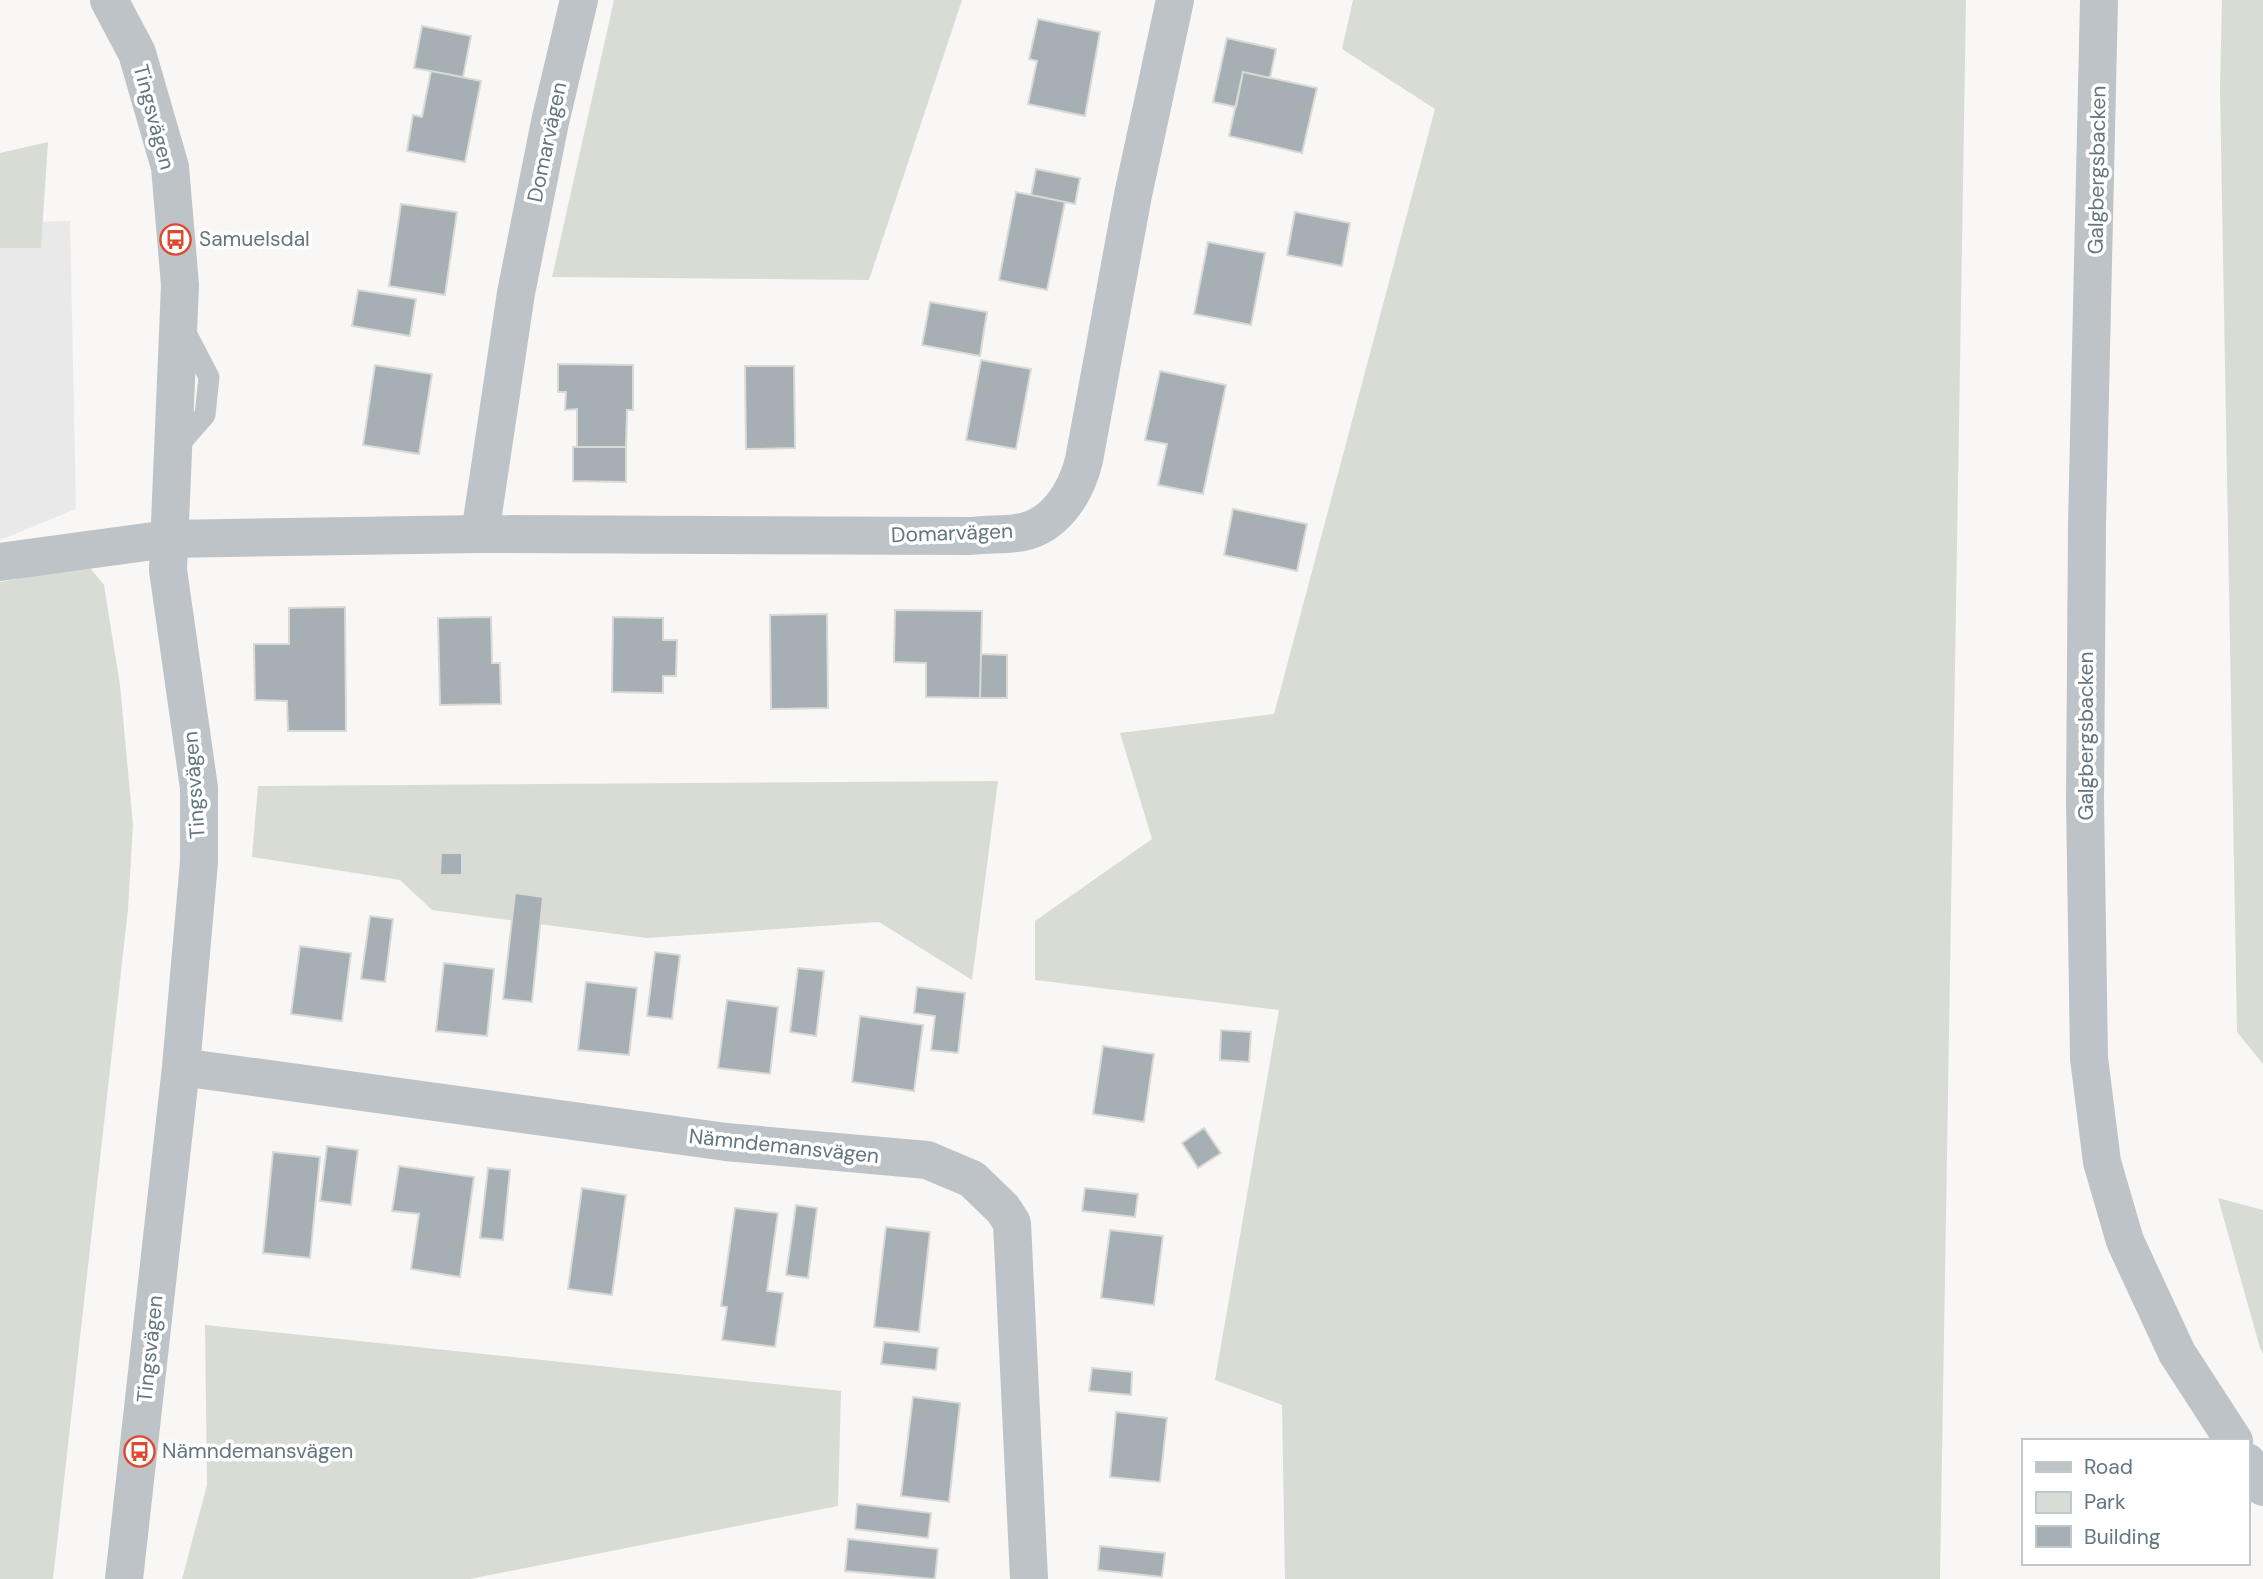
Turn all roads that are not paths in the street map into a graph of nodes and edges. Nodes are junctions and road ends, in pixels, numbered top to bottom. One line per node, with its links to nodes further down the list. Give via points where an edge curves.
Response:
1 (109, 0): 6 (street, Tingsvägen, via 137,53 170,167 180,285)
2 (579, 0): 5 (street, Domarvägen, via 516,293)
3 (1175, 0): 5 (street, Domarvägen, via 1079,482 1055,514 1018,533 971,536)
4 (2099, 0): 9 (street, Galgbergsbacken, via 2087,525 2089,1058 2102,1162 2125,1241 2177,1353)
5 (480, 534): 6 (street, Domarvägen)
6 (168, 539): 7 (street, Domarvägen); 8 (street, Tingsvägen, via 168,570 198,788 199,862)
7 (0, 562)
8 (181, 1067): 12 (street, Tingsvägen); 13 (street, Nämndemansvägen, via 726,1142 926,1160 972,1179 1012,1223)
9 (2233, 1439)
10 (2249, 1465): 11 (street)
11 (2263, 1487)
12 (124, 1579)
13 (1029, 1579)

